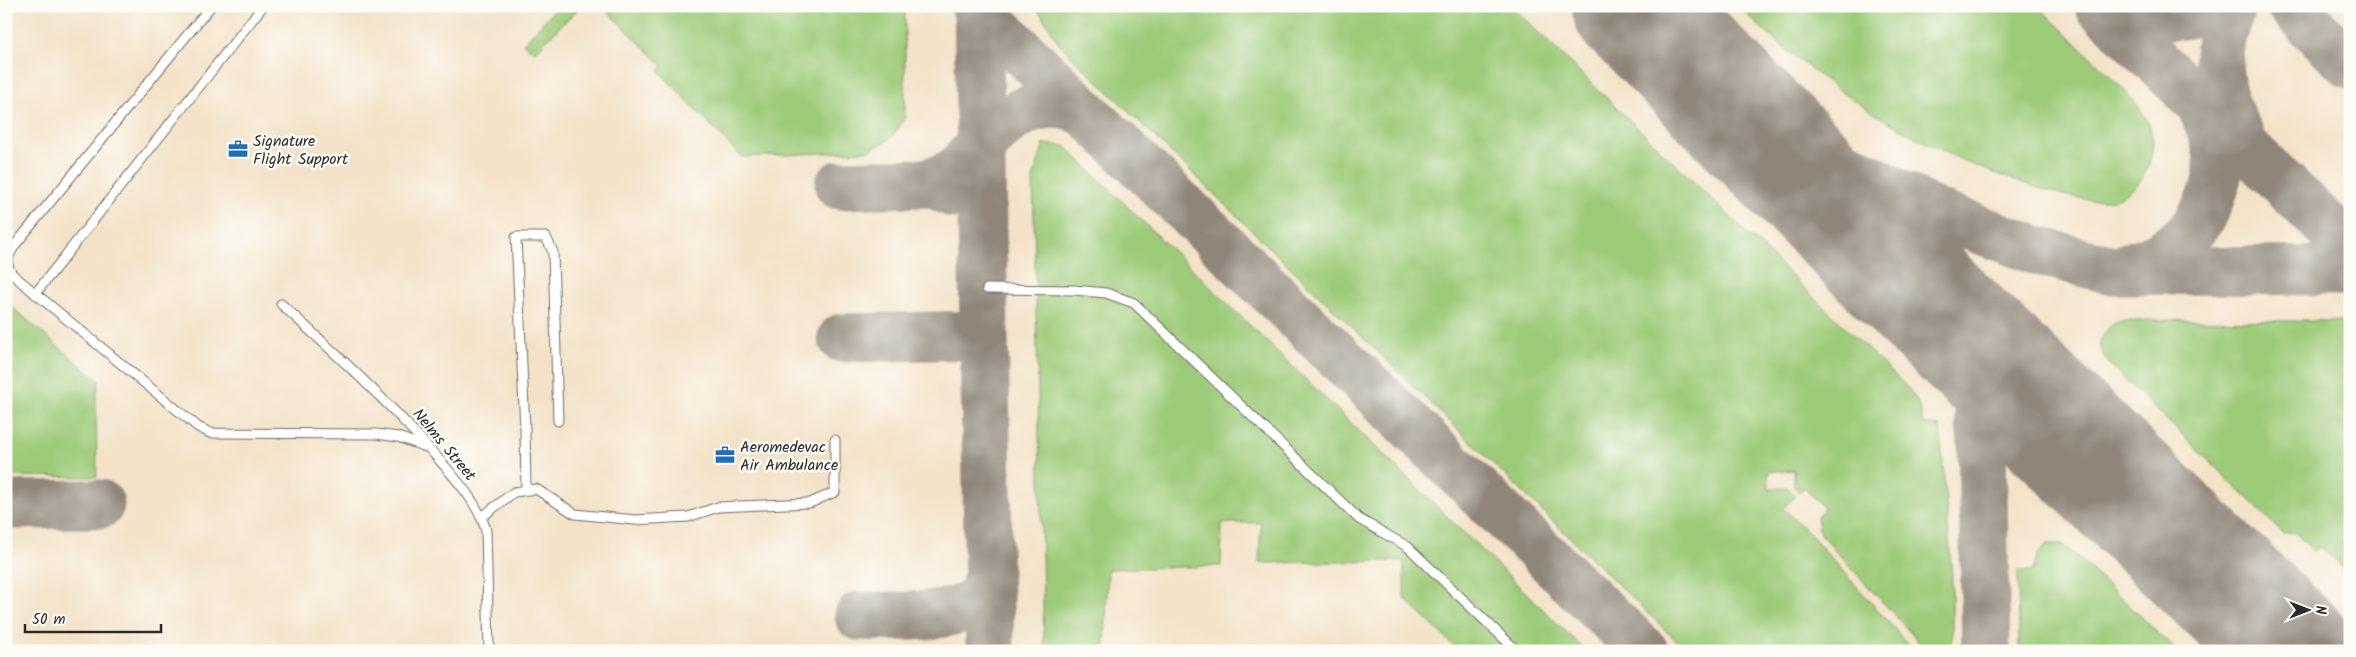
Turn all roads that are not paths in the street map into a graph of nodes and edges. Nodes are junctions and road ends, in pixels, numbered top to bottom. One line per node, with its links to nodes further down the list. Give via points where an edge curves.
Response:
1 (210, 6): 4 (lane, via 10,252 7,264 10,273)
2 (263, 6): 4 (lane)
3 (987, 289): 12 (lane, via 1106,293 1134,303 1359,519 1408,547)
4 (35, 294): 8 (lane, via 198,427 210,433 376,434 398,437)
5 (281, 304): 8 (lane, Nelms Street, via 388,402)
6 (558, 421): 9 (lane, via 553,252 546,237 516,236)
7 (835, 440): 9 (lane, via 835,492 810,504 718,507 688,517 635,520 575,514 536,489)
8 (429, 448): 10 (lane, Nelms Street)
9 (526, 490): 10 (lane, via 514,492)
10 (482, 517): 11 (lane, Nelms Street, via 486,530)
11 (489, 651)
12 (1517, 651)

